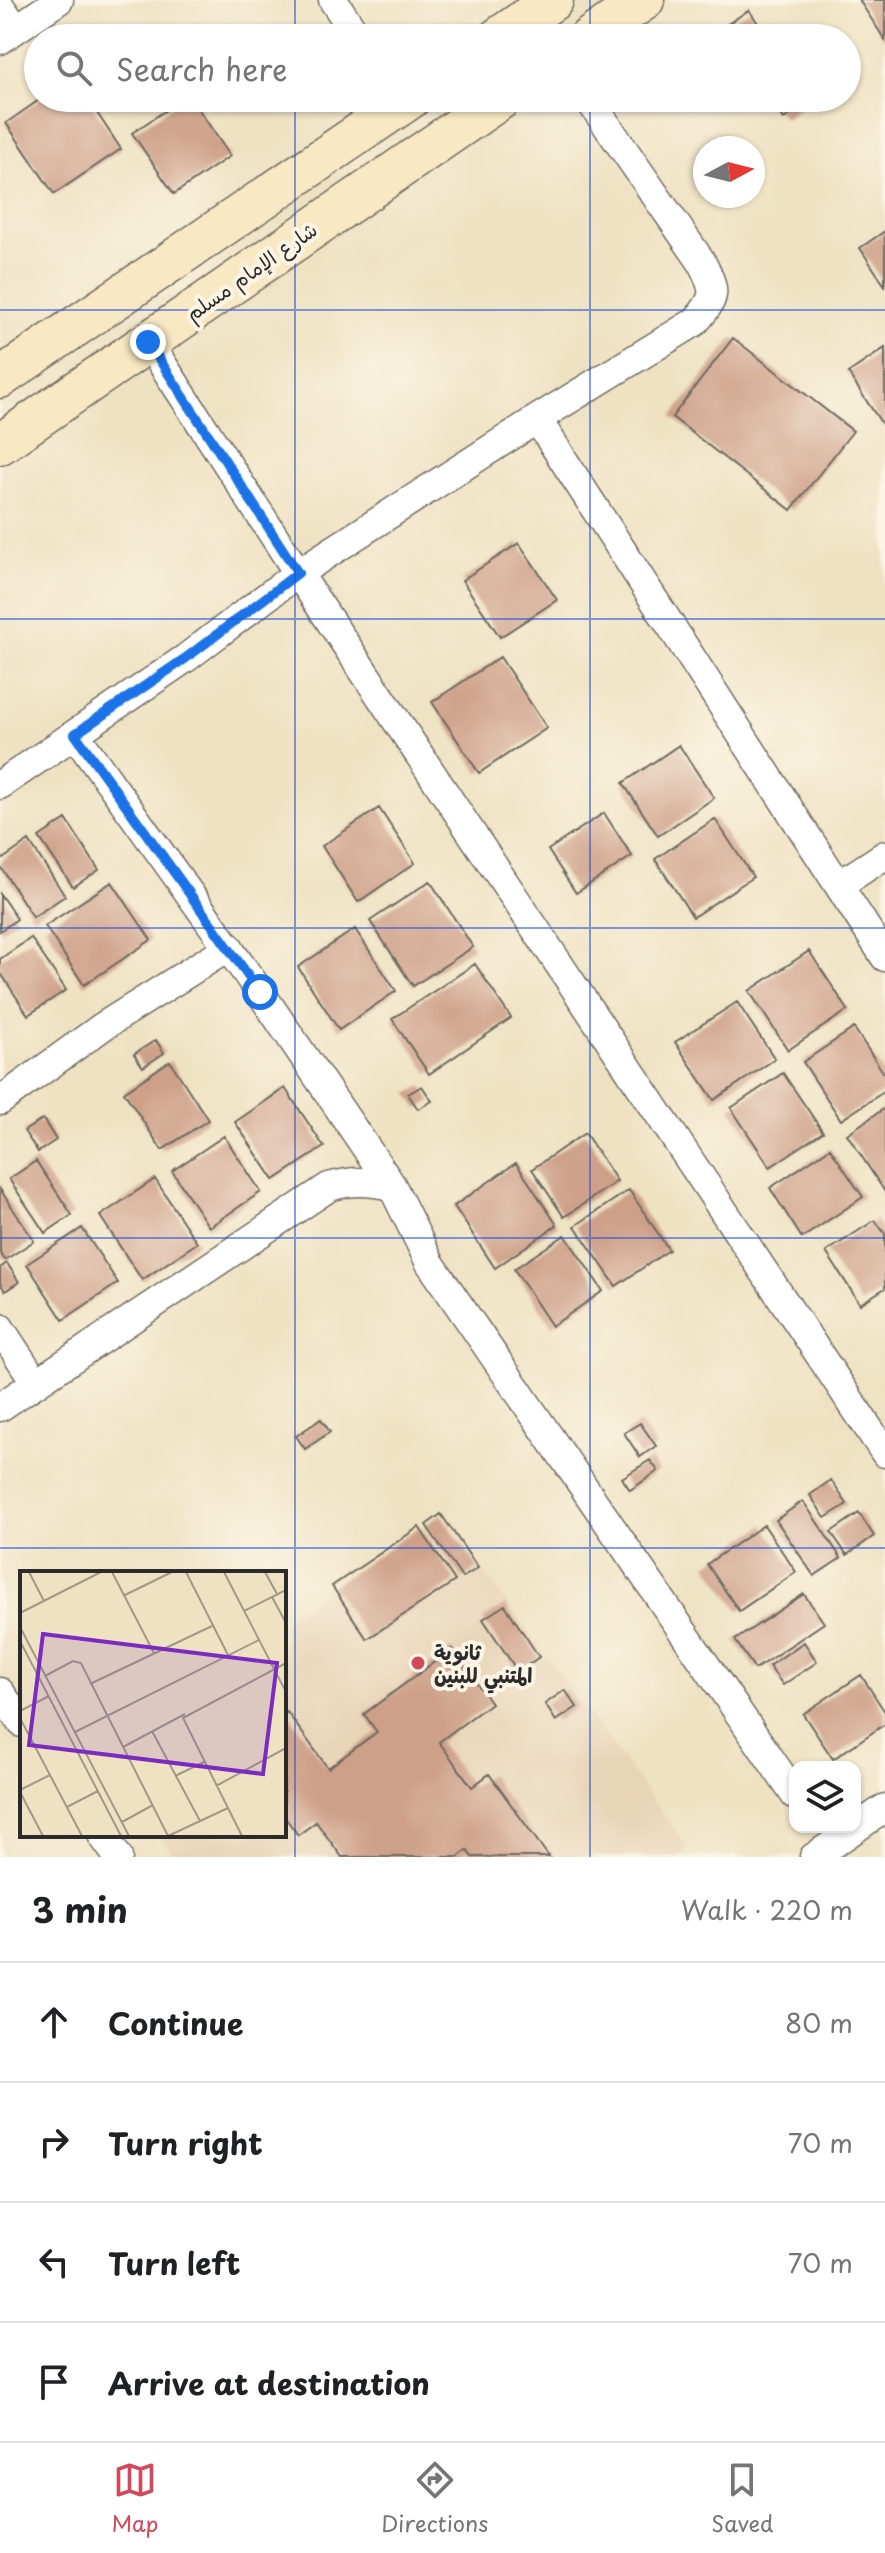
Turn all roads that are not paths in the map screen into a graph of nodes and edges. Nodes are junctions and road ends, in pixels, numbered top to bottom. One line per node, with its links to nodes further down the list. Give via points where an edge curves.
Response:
1 (59, 0): 8 (street)
2 (333, 0): 5 (street)
3 (553, 0): 6 (main road)
4 (644, 0): 7 (main road)
5 (349, 24)
6 (518, 24)
7 (609, 24)
8 (5, 25)
9 (387, 112): 13 (main road)
10 (482, 112): 12 (main road, شارع الإمام مسلم)
11 (598, 112): 14 (street, via 701,261 713,284 711,305 695,322)
12 (148, 342): 15 (main road, شارع الإمام مسلم); 16 (street)
13 (0, 378)
14 (537, 419): 16 (street); 20 (street)
15 (0, 444)
16 (298, 573): 17 (street); 28 (street)
17 (75, 734): 18 (street); 21 (street)
18 (0, 785)
19 (885, 855): 20 (street)
20 (839, 885): 22 (street)
21 (229, 947): 23 (street, via 102,1027); 24 (street)
22 (885, 957)
23 (0, 1101)
24 (392, 1186): 26 (street, via 366,1180 329,1187); 31 (street, via 430,1263)
25 (0, 1328): 26 (street)
26 (36, 1383): 27 (street)
27 (0, 1407)
28 (885, 1453)
29 (0, 1692): 30 (street)
30 (20, 1720)
31 (789, 1786)
32 (885, 1808): 34 (street)
33 (103, 1837): 35 (street)
34 (825, 1847)
35 (118, 1857)

